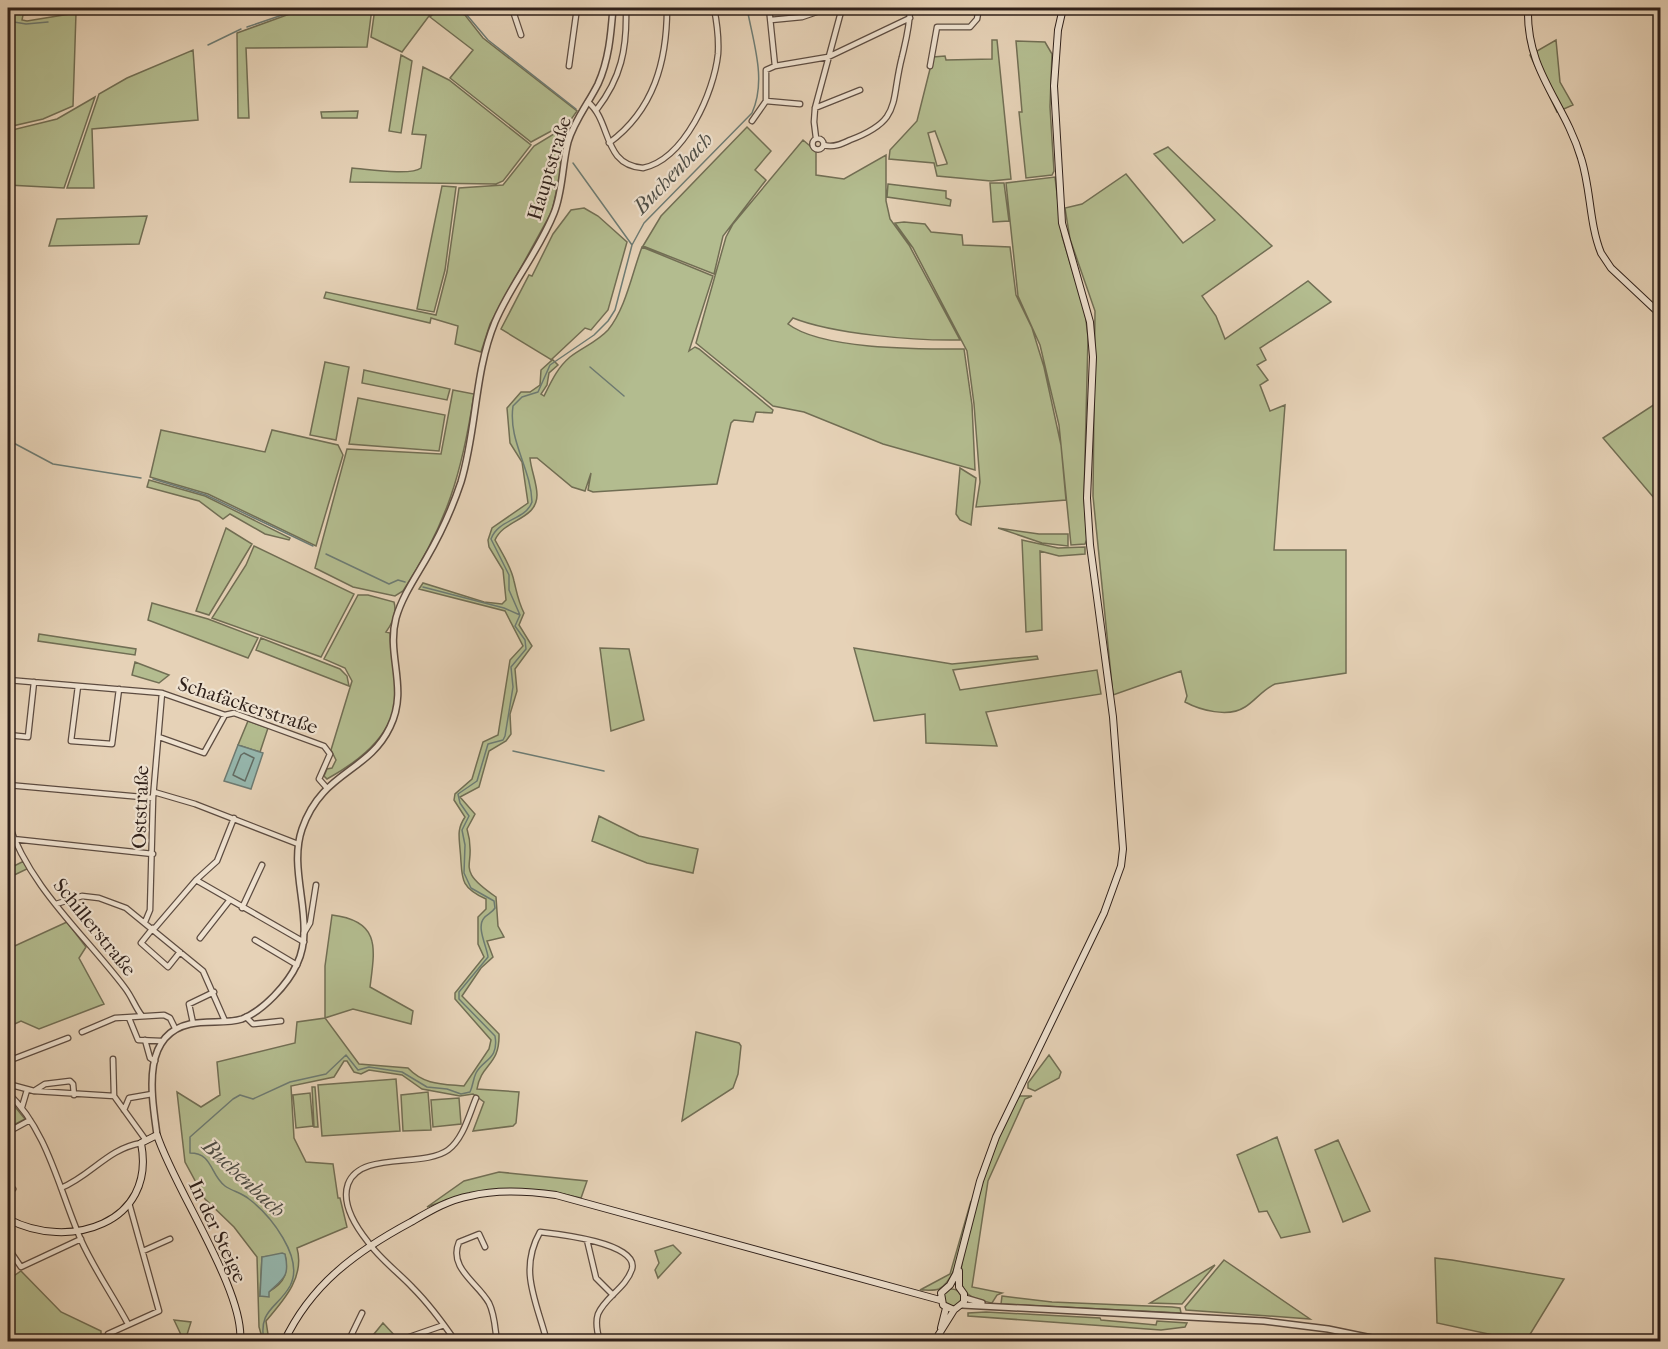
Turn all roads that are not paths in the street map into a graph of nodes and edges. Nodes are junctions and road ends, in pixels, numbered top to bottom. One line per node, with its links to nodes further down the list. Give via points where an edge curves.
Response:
1 (468, 8): 2 (street)
2 (492, 8)
3 (512, 8): 19 (street)
4 (577, 8): 21 (street)
5 (637, 8): 16 (street)
6 (667, 8): 32 (street, via 665,51 654,89 629,125)
7 (714, 8): 32 (street, via 718,35 714,73 698,116 683,139 657,162 643,168 621,161)
8 (769, 8): 18 (street)
9 (828, 8): 18 (street, via 802,17)
10 (842, 8): 20 (street)
11 (910, 8): 17 (street)
12 (979, 8): 23 (street, via 970,27 937,27)
13 (1063, 8): 108 (main road, via 1054,86 1062,223 1090,322 1093,357 1087,498 1113,717 1123,849 1104,913 996,1137 980,1181)
14 (1528, 8): 34 (main road, via 1533,54 1577,145 1598,244 1611,268)
15 (613, 9): 16 (street); 26 (street, Hauptstraße, via 604,65)
16 (626, 10): 29 (street, via 622,68)
17 (910, 18): 20 (street); 33 (street, via 888,117 863,135 838,145)
18 (771, 20): 22 (street)
19 (521, 35)
20 (828, 57): 22 (street); 28 (street)
21 (569, 66)
22 (775, 66): 25 (street, via 766,70)
23 (930, 66)
24 (860, 90): 28 (street)
25 (766, 101): 27 (street); 30 (street)
26 (588, 102): 29 (street); 44 (street, Hauptstraße, via 568,142 555,211 507,298 483,357 459,488 397,617 394,646 399,689 394,716 380,745)
27 (800, 104)
28 (815, 108): 31 (street)
29 (597, 109): 32 (street)
30 (752, 121)
31 (816, 138): 33 (street, via 822,139); 33 (street, via 814,148)
32 (609, 143)
33 (824, 145)
34 (1660, 314)
35 (8, 680): 36 (street, Schafäckerstraße)
36 (34, 682): 37 (street, Schafäckerstraße); 41 (street, via 28,737)
37 (78, 686): 38 (street, Schafäckerstraße); 38 (street, via 70,741 112,744)
38 (119, 690): 39 (street, Schafäckerstraße)
39 (162, 693): 40 (street, Schafäckerstraße); 42 (street, Oststraße)
40 (225, 715): 42 (street, via 204,753); 44 (street, Schafäckerstraße, via 234,713 324,746 330,754 319,779)
41 (8, 735)
42 (159, 737): 45 (street, Oststraße)
43 (8, 785): 45 (street)
44 (326, 787): 49 (street, Hauptstraße, via 314,802)
45 (154, 795): 46 (street); 51 (street, Oststraße)
46 (234, 818): 49 (street); 53 (street, via 217,861)
47 (8, 822): 48 (street, Schillerstraße)
48 (14, 841): 50 (street); 51 (street); 56 (street, Schillerstraße)
49 (298, 844): 60 (street)
50 (8, 846)
51 (153, 854): 58 (street, Oststraße, via 150,910)
52 (262, 865): 57 (street)
53 (196, 880): 55 (street); 59 (street)
54 (316, 885): 60 (street, via 310,923)
55 (229, 901): 57 (street); 61 (street)
56 (56, 904): 58 (street, via 82,896 99,898 126,908); 67 (street, Schillerstraße, via 126,989)
57 (242, 908): 63 (street)
58 (145, 922): 59 (street)
59 (153, 929): 64 (street); 64 (street, via 141,943 168,967)
60 (304, 933): 63 (street)
61 (200, 938)
62 (255, 940): 65 (street)
63 (304, 942): 65 (street)
64 (180, 952): 66 (street, via 203,970)
65 (297, 966): 68 (street, via 278,990)
66 (214, 992): 70 (street); 72 (street, via 189,1004)
67 (142, 1016): 69 (street); 73 (street, via 167,1016)
68 (246, 1017): 70 (street); 71 (street, via 253,1024)
69 (129, 1018): 74 (street, via 104,1021); 76 (street, via 138,1040)
70 (225, 1021): 72 (street)
71 (281, 1021)
72 (193, 1023): 73 (street)
73 (175, 1028): 77 (street)
74 (82, 1032)
75 (68, 1038): 79 (street)
76 (145, 1040): 77 (street); 80 (street, via 150,1058)
77 (161, 1041): 80 (street)
78 (112, 1059): 87 (street)
79 (8, 1061)
80 (155, 1061): 85 (street)
81 (8, 1084): 82 (street)
82 (27, 1090): 83 (street); 89 (street)
83 (34, 1091): 86 (street); 86 (street, via 45,1084 70,1081)
84 (8, 1093): 89 (street)
85 (152, 1094): 90 (street, via 129,1098); 93 (street)
86 (74, 1095): 87 (street)
87 (114, 1096): 90 (street)
88 (476, 1098): 104 (street, via 461,1132 452,1146 441,1153 370,1166 353,1175 346,1188 346,1200)
89 (22, 1107): 91 (street)
90 (124, 1110): 94 (street)
91 (30, 1120): 92 (street); 96 (street)
92 (8, 1132)
93 (157, 1135): 94 (main road); 123 (main road, In der Steige, via 237,1311)
94 (143, 1141): 96 (street, via 108,1154 79,1180); 98 (main road, via 143,1176)
95 (8, 1184): 97 (street)
96 (61, 1188): 100 (street)
97 (13, 1189)
98 (129, 1203): 100 (main road, via 110,1220); 107 (street)
99 (8, 1219): 100 (main road, via 32,1228)
100 (78, 1231): 101 (street)
101 (81, 1239): 106 (street, via 21,1267); 119 (street)
102 (170, 1239): 107 (street)
103 (587, 1240): 113 (street, via 596,1278); 113 (street, via 623,1251 630,1259 632,1269); 129 (street, via 540,1232 530,1252 529,1277)
104 (369, 1244): 112 (main road, via 441,1206 484,1193 524,1192 556,1195); 120 (street); 124 (main road, via 319,1289 300,1311)
105 (485, 1247): 128 (street, via 479,1234 470,1236 459,1242 456,1254 460,1266 489,1304)
106 (8, 1248)
107 (143, 1251): 119 (street, via 159,1311)
108 (959, 1264): 109 (main road); 110 (main road)
109 (950, 1285): 110 (main road); 111 (main road)
110 (959, 1287): 115 (main road)
111 (941, 1292): 112 (main road); 114 (main road)
112 (921, 1294): 114 (main road)
113 (613, 1295): 130 (street, via 596,1321)
114 (940, 1300): 116 (main road)
115 (964, 1301): 117 (main road); 132 (street, via 1242,1319)
116 (946, 1308): 117 (main road); 121 (main road)
117 (954, 1310): 121 (main road)
118 (362, 1313): 125 (street)
119 (128, 1324): 122 (street, via 108,1334)
120 (444, 1325): 126 (street); 127 (street)
121 (941, 1331): 131 (main road)
122 (105, 1341)
123 (240, 1341)
124 (284, 1341)
125 (348, 1341)
126 (395, 1341)
127 (456, 1341)
128 (497, 1341)
129 (547, 1341)
130 (600, 1341)
131 (934, 1341)
132 (1391, 1341)

